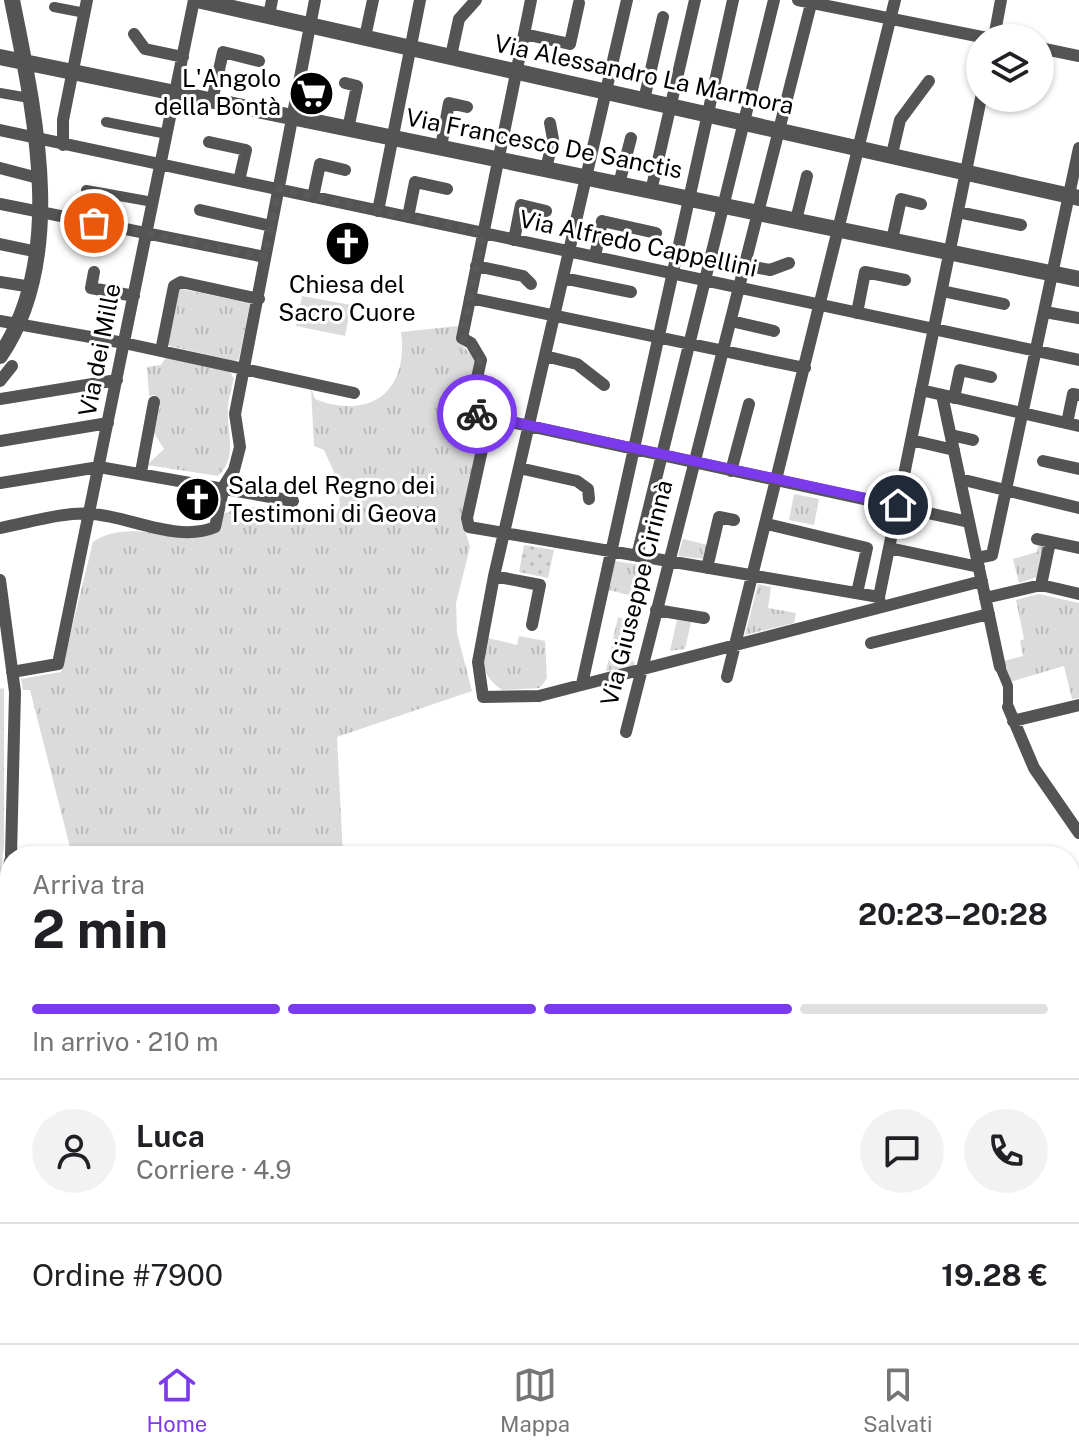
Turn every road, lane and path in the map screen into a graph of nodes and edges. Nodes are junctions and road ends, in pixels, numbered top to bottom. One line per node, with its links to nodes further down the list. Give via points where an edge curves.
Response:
1 (196, 0): 18 (street, Via Alessandro La Marmora); 32 (street, Via dei Mille)
2 (315, 0): 21 (street)
3 (373, 0): 26 (street)
4 (420, 0): 27 (street)
5 (476, 0): 29 (street, via 459,19)
6 (531, 0): 24 (street)
7 (627, 0): 39 (street)
8 (695, 0): 45 (street)
9 (733, 0): 48 (street)
10 (774, 0): 50 (street)
11 (895, 0): 20 (street)
12 (1001, 0): 22 (street)
13 (807, 1): 20 (street); 54 (street, Via Giuseppe Cirinnà)
14 (579, 3): 24 (street, via 570,44)
15 (9, 6): 34 (street)
16 (86, 6): 17 (street); 36 (street)
17 (54, 7)
18 (270, 8): 21 (street, Via Alessandro La Marmora)
19 (663, 17): 43 (street)
20 (891, 19): 25 (street); 63 (street)
21 (310, 24): 26 (street, Via Alessandro La Marmora); 49 (street)
22 (997, 24)
23 (134, 34): 32 (street, via 145,49)
24 (524, 34): 35 (street)
25 (966, 34)
26 (365, 37): 27 (street, Via Alessandro La Marmora)
27 (411, 47): 29 (street, Via Alessandro La Marmora); 58 (street)
28 (1054, 51): 30 (street)
29 (451, 56): 35 (street, Via Alessandro La Marmora)
30 (1079, 56)
31 (0, 57): 34 (street, Via Francesco De Sanctis)
32 (183, 57): 41 (street, Via dei Mille)
33 (259, 61): 44 (street, via 223,52)
34 (24, 63): 36 (street, Via Francesco De Sanctis); 42 (street)
35 (516, 72): 39 (street, Via Alessandro La Marmora); 66 (street)
36 (73, 73): 41 (street, Via Francesco De Sanctis); 61 (street)
37 (929, 81): 65 (street, via 900,120)
38 (345, 83): 53 (street, via 357,86)
39 (606, 91): 43 (street, Via Alessandro La Marmora); 73 (street)
40 (0, 93): 42 (street)
41 (175, 94): 44 (street, Via Francesco De Sanctis); 56 (street, Via dei Mille)
42 (29, 98): 57 (street)
43 (644, 100): 45 (street, Via Alessandro La Marmora)
44 (212, 101): 49 (street, Via Francesco De Sanctis)
45 (670, 106): 48 (street, Via Alessandro La Marmora); 80 (street)
46 (467, 107): 62 (street, via 449,103)
47 (978, 112): 71 (street)
48 (707, 114): 50 (street, Via Alessandro La Marmora); 83 (street)
49 (292, 117): 53 (street, Via Francesco De Sanctis); 77 (street)
50 (743, 121): 54 (street, Via Alessandro La Marmora); 87 (street)
51 (106, 122): 56 (street)
52 (550, 123): 69 (street, via 553,139)
53 (348, 129): 58 (street, Via Francesco De Sanctis)
54 (779, 129): 63 (street, Via Alessandro La Marmora); 92 (street, Via Giuseppe Cirinnà)
55 (0, 130): 57 (street, Via Alfredo Cappellini)
56 (167, 134): 67 (street, Via dei Mille)
57 (34, 137): 61 (street, Via Alfredo Cappellini); 74 (street)
58 (392, 138): 62 (street, Via Francesco De Sanctis); 89 (street)
59 (631, 138): 76 (street)
60 (209, 142): 75 (street, via 246,150)
61 (63, 145): 67 (street, Via Alfredo Cappellini)
62 (441, 147): 66 (street, Via Francesco De Sanctis)
63 (859, 147): 65 (street, Via Alessandro La Marmora); 98 (street)
64 (1079, 148): 82 (street)
65 (892, 154): 71 (street, Via Alessandro La Marmora)
66 (498, 159): 69 (street, Via Francesco De Sanctis); 100 (street)
67 (161, 165): 75 (street, Via Alfredo Cappellini); 84 (street, Via dei Mille)
68 (0, 168): 74 (street)
69 (546, 169): 73 (street, Via Francesco De Sanctis)
70 (345, 170): 81 (street, via 320,164)
71 (966, 171): 82 (street, Via Alessandro La Marmora); 93 (street)
72 (807, 176): 95 (street)
73 (586, 177): 76 (street, Via Francesco De Sanctis); 106 (street)
74 (38, 178): 91 (street)
75 (239, 181): 77 (street, Via Alfredo Cappellini)
76 (619, 184): 80 (street, Via Francesco De Sanctis)
77 (278, 189): 81 (street, Via Alfredo Cappellini); 97 (street)
78 (447, 189): 94 (street, via 415,182)
79 (86, 190): 84 (street)
80 (651, 191): 83 (street, Via Francesco De Sanctis)
81 (313, 197): 89 (street, Via Alfredo Cappellini)
82 (1074, 197): 114 (street)
83 (689, 198): 87 (street, Via Francesco De Sanctis); 115 (street)
84 (153, 202): 99 (street, Via dei Mille)
85 (0, 204): 91 (street)
86 (921, 204): 103 (street, via 901,199)
87 (724, 205): 92 (street, Via Francesco De Sanctis); 119 (street)
88 (200, 210): 97 (street)
89 (378, 211): 94 (street, Via Alfredo Cappellini)
90 (546, 211): 102 (street, via 521,205)
91 (40, 212): 99 (street); 105 (street)
92 (757, 212): 95 (street, Via Francesco De Sanctis); 111 (street, Via Giuseppe Cirinnà)
93 (958, 212): 96 (street); 107 (street)
94 (408, 217): 100 (street, Via Alfredo Cappellini)
95 (796, 220): 98 (street, Via Francesco De Sanctis)
96 (1021, 225)
97 (271, 226): 108 (street)
98 (840, 229): 103 (street, Via Francesco De Sanctis); 130 (street)
99 (147, 233): 108 (street); 126 (street, Via dei Mille)
100 (483, 233): 102 (street, Via Alfredo Cappellini); 112 (street)
101 (656, 233): 109 (street, via 602,221)
102 (514, 240): 106 (street, Via Alfredo Cappellini)
103 (892, 240): 107 (street, Via Francesco De Sanctis)
104 (0, 244): 105 (street)
105 (38, 252): 122 (street)
106 (569, 252): 109 (street, Via Alfredo Cappellini); 116 (street)
107 (950, 252): 114 (street, Via Francesco De Sanctis); 124 (street)
108 (265, 257): 128 (street)
109 (595, 257): 115 (street, Via Alfredo Cappellini)
110 (789, 263): 111 (street, via 770,270)
111 (743, 265): 123 (street, Via Giuseppe Cirinnà)
112 (476, 266): 121 (street, via 523,276); 127 (street)
113 (94, 272): 126 (street, via 91,288)
114 (1053, 273): 117 (street, Via Francesco De Sanctis); 131 (street)
115 (673, 274): 119 (street, Via Alfredo Cappellini); 140 (street)
116 (563, 278): 125 (street); 133 (street)
117 (1079, 279)
118 (905, 280): 132 (street, via 865,272)
119 (704, 281): 123 (street, Via Alfredo Cappellini); 142 (street)
120 (0, 282): 122 (street)
121 (531, 284)
122 (32, 287): 137 (street)
123 (739, 288): 130 (street, Via Alfredo Cappellini); 136 (street, Via Giuseppe Cirinnà)
124 (942, 291): 129 (street); 138 (street)
125 (631, 292)
126 (134, 296): 141 (street, Via dei Mille)
127 (470, 298): 133 (street); 163 (street, via 462,338 481,360 471,405 474,414)
128 (259, 299): 144 (street, via 181,282 174,286); 149 (street)
129 (1004, 304)
130 (821, 306): 132 (street, Via Alfredo Cappellini); 150 (street)
131 (1045, 312): 134 (street); 143 (street)
132 (857, 313): 138 (street, Via Alfredo Cappellini)
133 (554, 317): 140 (street); 146 (street)
134 (1079, 318)
135 (0, 321): 137 (street)
136 (731, 321): 139 (street); 145 (street, Via Giuseppe Cirinnà)
137 (18, 324): 141 (street); 148 (street)
138 (934, 330): 143 (street, Via Alfredo Cappellini); 155 (street)
139 (774, 331)
140 (659, 337): 142 (street); 171 (street)
141 (124, 343): 144 (street); 152 (street, Via dei Mille)
142 (689, 344): 145 (street); 173 (street)
143 (1036, 350): 147 (street, Via Alfredo Cappellini); 162 (street)
144 (161, 351): 149 (street)
145 (722, 351): 150 (street); 175 (street, Via Giuseppe Cirinnà)
146 (545, 356): 154 (street, via 577,364); 166 (street)
147 (1079, 360)
148 (6, 361): 153 (street)
149 (244, 368): 156 (street); 184 (street, via 235,414 240,447)
150 (805, 368): 182 (street)
151 (991, 377): 158 (street, via 960,370)
152 (117, 380): 159 (street); 164 (street, Via dei Mille)
153 (0, 381)
154 (604, 385)
155 (921, 390): 158 (street); 168 (street)
156 (354, 393)
157 (1079, 395): 165 (street, via 1073,394)
158 (948, 396): 162 (street); 167 (street)
159 (0, 399)
160 (154, 402): 180 (street)
161 (749, 404): 179 (street)
162 (1023, 413): 165 (street); 185 (street)
163 (489, 418): 166 (street); 195 (street, via 467,518 469,527)
164 (108, 423): 170 (street); 176 (street, Via dei Mille)
165 (1073, 425)
166 (529, 428): 171 (street); 177 (street)
167 (951, 435): 169 (street); 172 (street)
168 (911, 440): 172 (street); 188 (street)
169 (973, 440)
170 (0, 441)
171 (633, 449): 173 (street); 198 (street)
172 (954, 450): 181 (street)
173 (662, 456): 175 (street); 199 (street)
174 (1043, 461): 178 (street)
175 (693, 462): 179 (street); 200 (street, Via Giuseppe Cirinnà)
176 (99, 467): 180 (street); 183 (street); 190 (street, Via dei Mille)
177 (519, 468): 186 (street, via 577,481 588,489); 195 (street)
178 (1079, 469)
179 (731, 471): 182 (street)
180 (141, 472): 184 (street)
181 (960, 479): 185 (street); 192 (street)
182 (778, 481): 188 (street); 193 (street)
183 (0, 483)
184 (224, 486): 187 (street); 190 (street, via 215,527 203,532)
185 (1007, 490): 189 (street); 201 (street, via 992,555)
186 (589, 499)
187 (293, 501)
188 (898, 505): 192 (street); 196 (street)
189 (1079, 508)
190 (90, 513): 194 (street); 220 (street, Via dei Mille, via 58,664)
191 (734, 520): 202 (street, via 719,517)
192 (969, 522): 201 (street)
193 (767, 524): 204 (street); 208 (street, via 867,548)
194 (0, 528)
195 (504, 533): 198 (street); 203 (street)
196 (889, 548): 201 (street); 211 (street)
197 (1079, 548): 207 (street, via 1043,541)
198 (610, 551): 199 (street); 222 (street)
199 (637, 556): 200 (street)
200 (667, 561): 202 (street); 212 (street, Via Giuseppe Cirinnà)
201 (978, 563): 206 (street)
202 (707, 568): 204 (street)
203 (494, 576): 215 (street, via 540,585); 222 (street, via 478,662 483,697 539,696)
204 (754, 576): 208 (street); 217 (street)
205 (0, 580): 220 (street)
206 (982, 581): 210 (street); 211 (street)
207 (1041, 585): 209 (street); 210 (street)
208 (857, 593): 211 (street)
209 (1079, 594)
210 (985, 598): 213 (street)
211 (880, 602): 217 (street)
212 (656, 610): 214 (street); 219 (street, Via Giuseppe Cirinnà)
213 (989, 614): 216 (street); 218 (street)
214 (704, 618)
215 (532, 625)
216 (871, 643)
217 (737, 646): 219 (street); 221 (street)
218 (1000, 667): 224 (street, via 1008,686)
219 (641, 670): 222 (street); 226 (street, Via Giuseppe Cirinnà)
220 (12, 672): 228 (street)
221 (727, 677)
222 (582, 684)
223 (1079, 705): 225 (street)
224 (1008, 707): 225 (street)
225 (1013, 721): 227 (street, via 1034,768)
226 (626, 732)
227 (1079, 833)
228 (10, 846)

